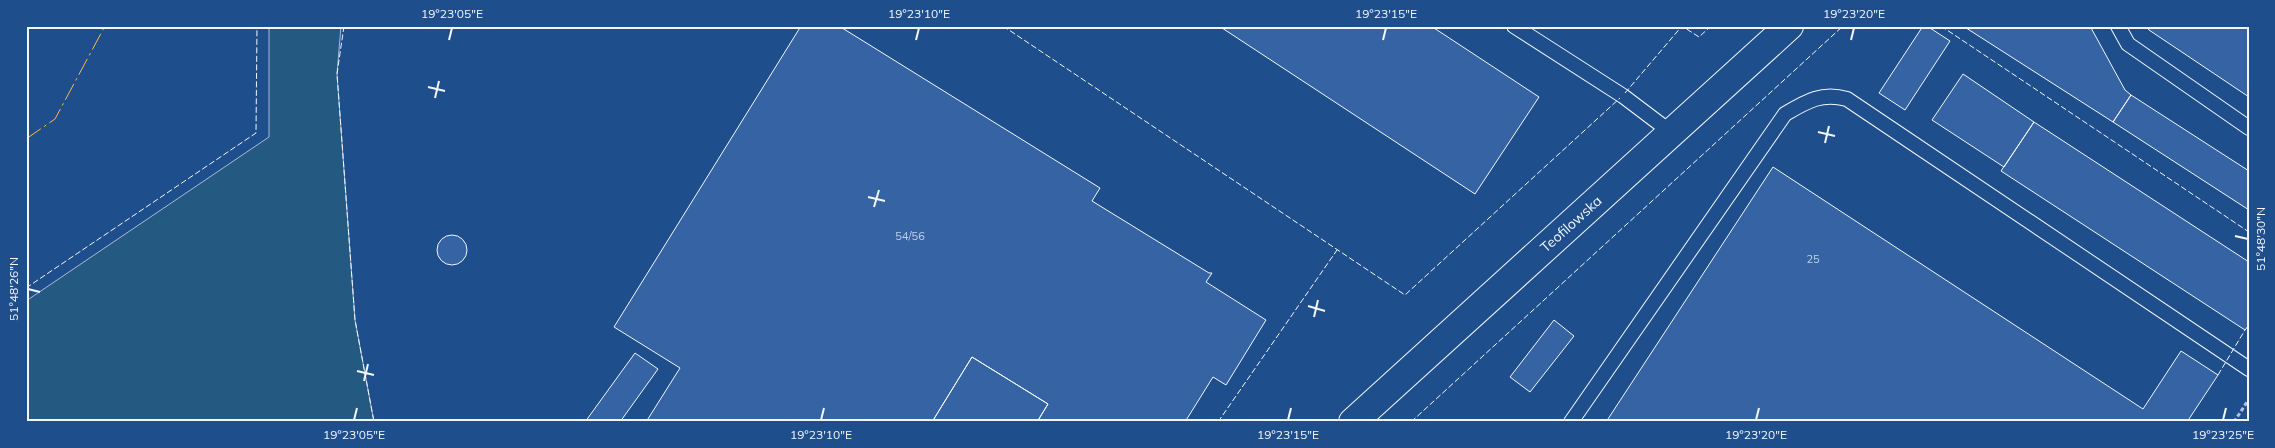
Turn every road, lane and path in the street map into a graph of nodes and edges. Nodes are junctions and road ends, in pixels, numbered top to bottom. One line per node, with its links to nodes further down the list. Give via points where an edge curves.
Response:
1 (1514, 26): 5 (lane, via 1622,96)
2 (1789, 26): 5 (street, Teofilowska)
3 (2118, 26): 4 (lane, via 2128,44)
4 (2249, 128)
5 (1672, 133): 8 (street, Teofilowska)
6 (2249, 369): 9 (lane, via 1847,99 1832,95 1807,101 1785,114)
7 (2249, 399): 10 (path)
8 (1353, 422)
9 (1571, 422)
10 (2234, 422)

